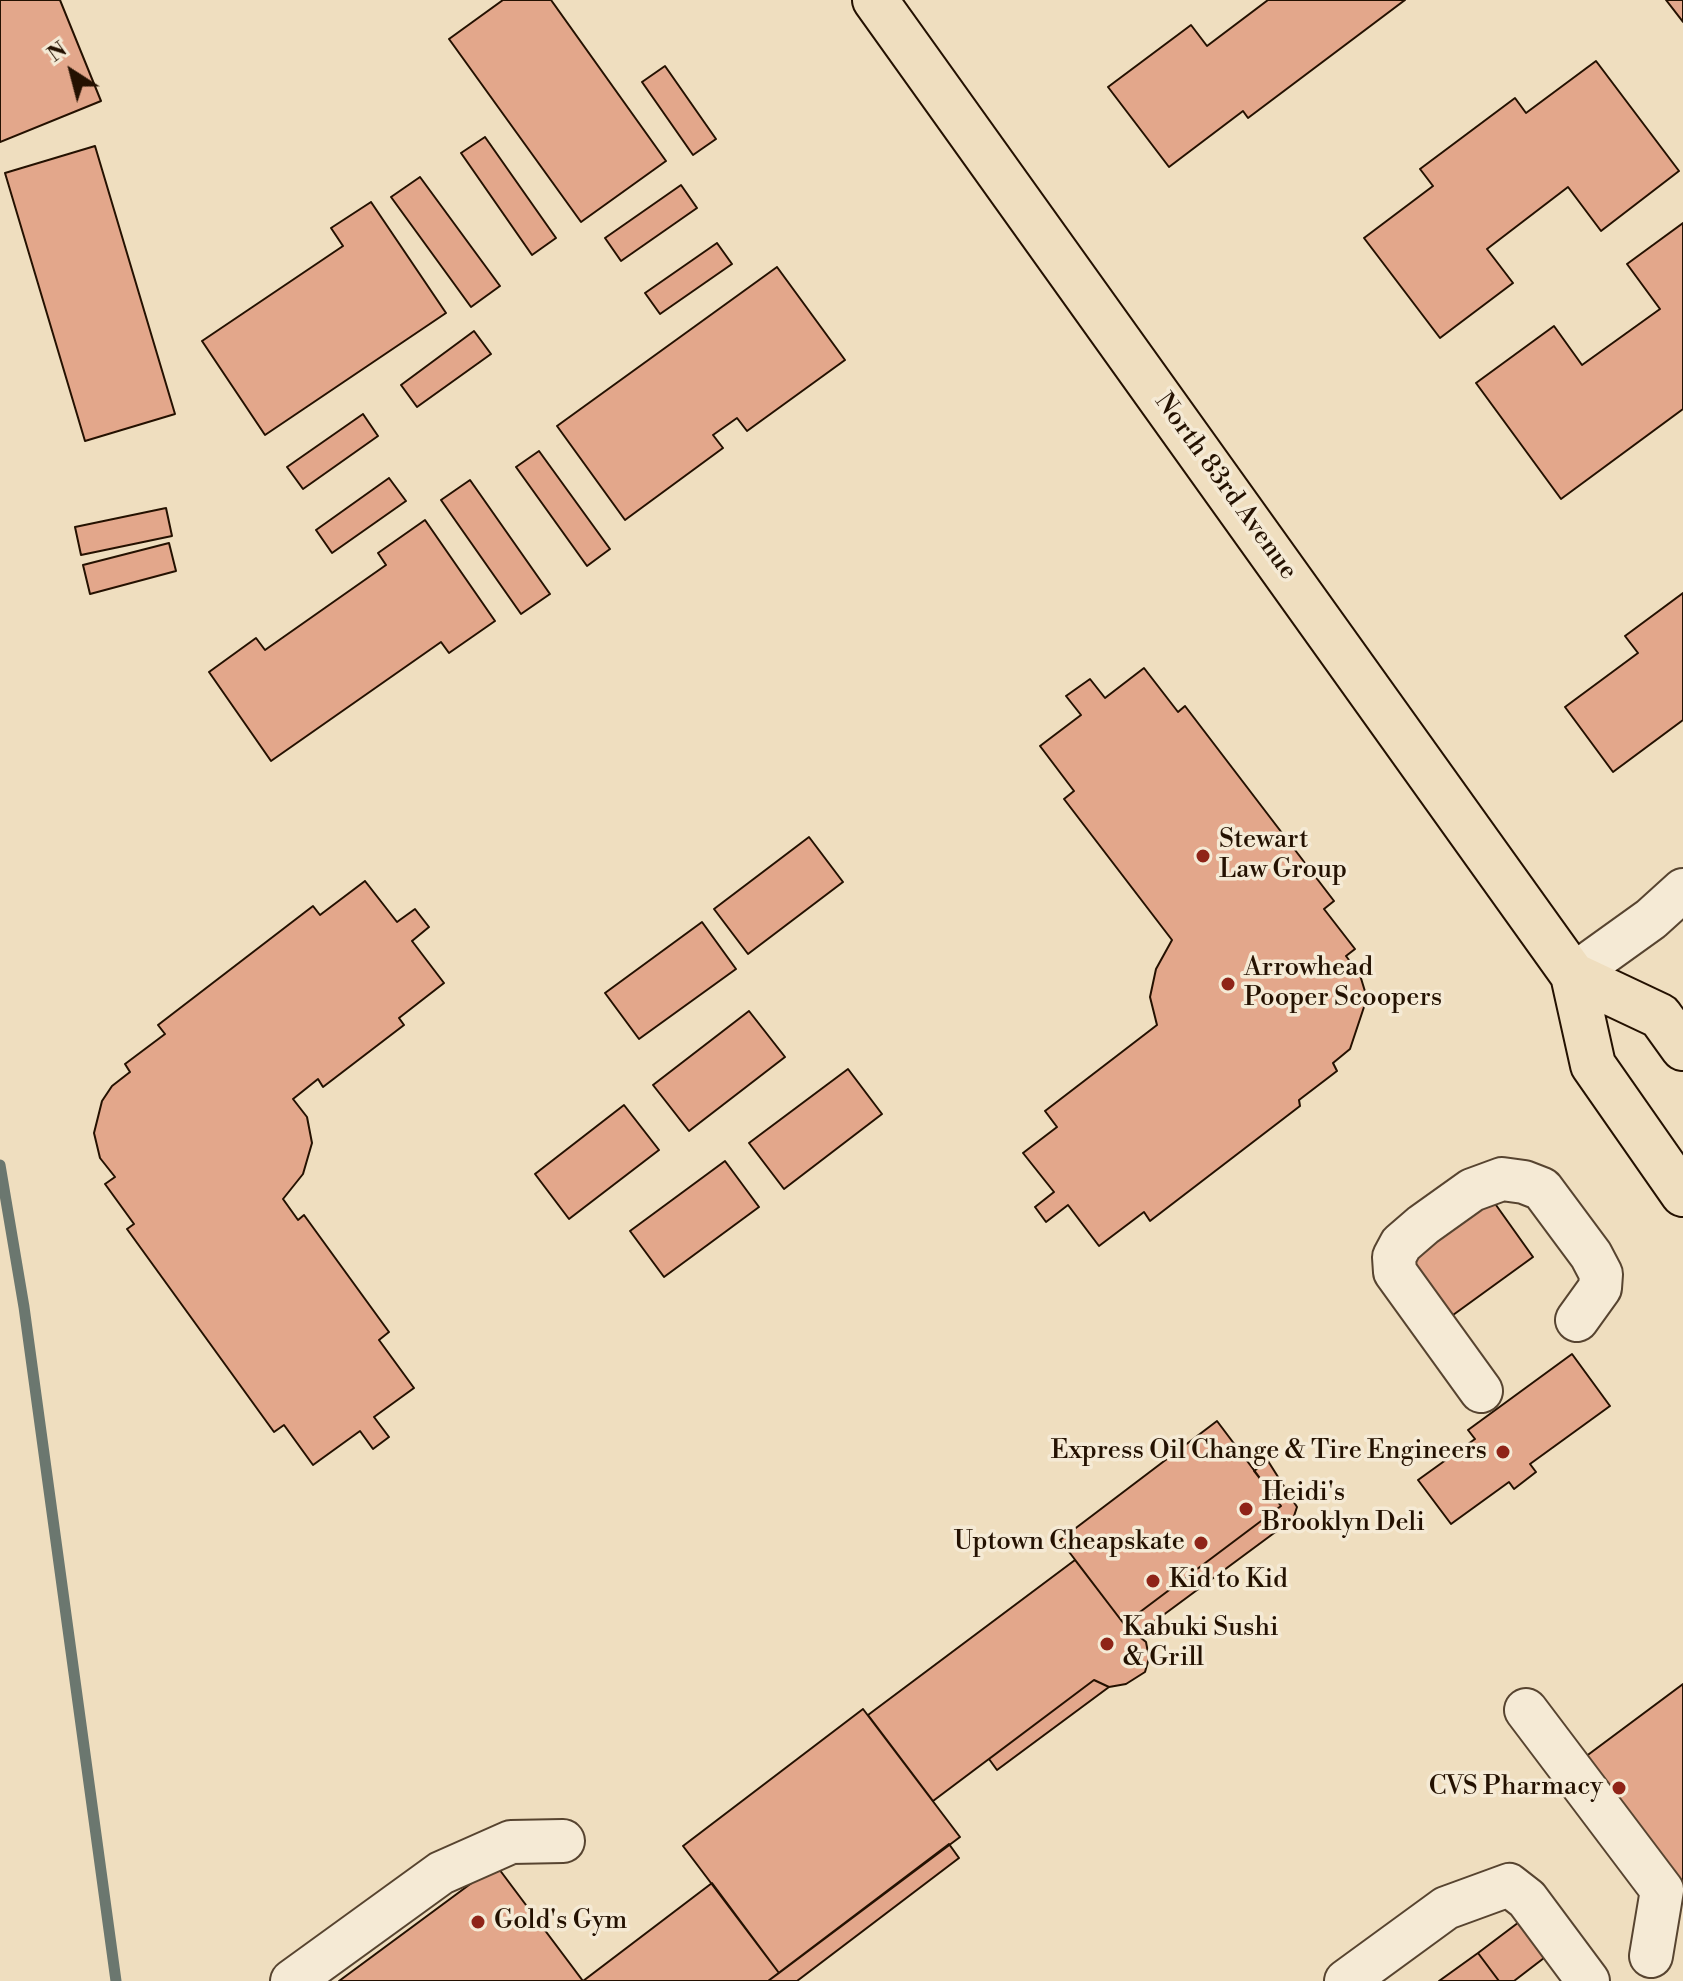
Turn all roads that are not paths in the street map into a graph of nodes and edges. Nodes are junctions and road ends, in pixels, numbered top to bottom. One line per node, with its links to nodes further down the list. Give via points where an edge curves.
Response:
1 (875, 0): 3 (main road, North 83rd Avenue)
2 (1683, 890): 3 (street)
3 (1573, 975): 4 (main road, North 83rd Avenue, via 1660,1016); 5 (main road, North 83rd Avenue, via 1593,1065)
4 (1683, 1048)
5 (1683, 1194)
6 (1577, 1320): 7 (street, via 1600,1288 1601,1274 1542,1189 1502,1179 1472,1190 1423,1225 1401,1244 1394,1257 1395,1272)
7 (1481, 1391)
8 (1526, 1710): 10 (street, via 1662,1890)
9 (563, 1841): 11 (street, via 511,1842 441,1873)
10 (1651, 1956)
11 (292, 1981)
12 (1346, 1981): 13 (street, via 1446,1908 1509,1885 1527,1899)
13 (1588, 1981)

